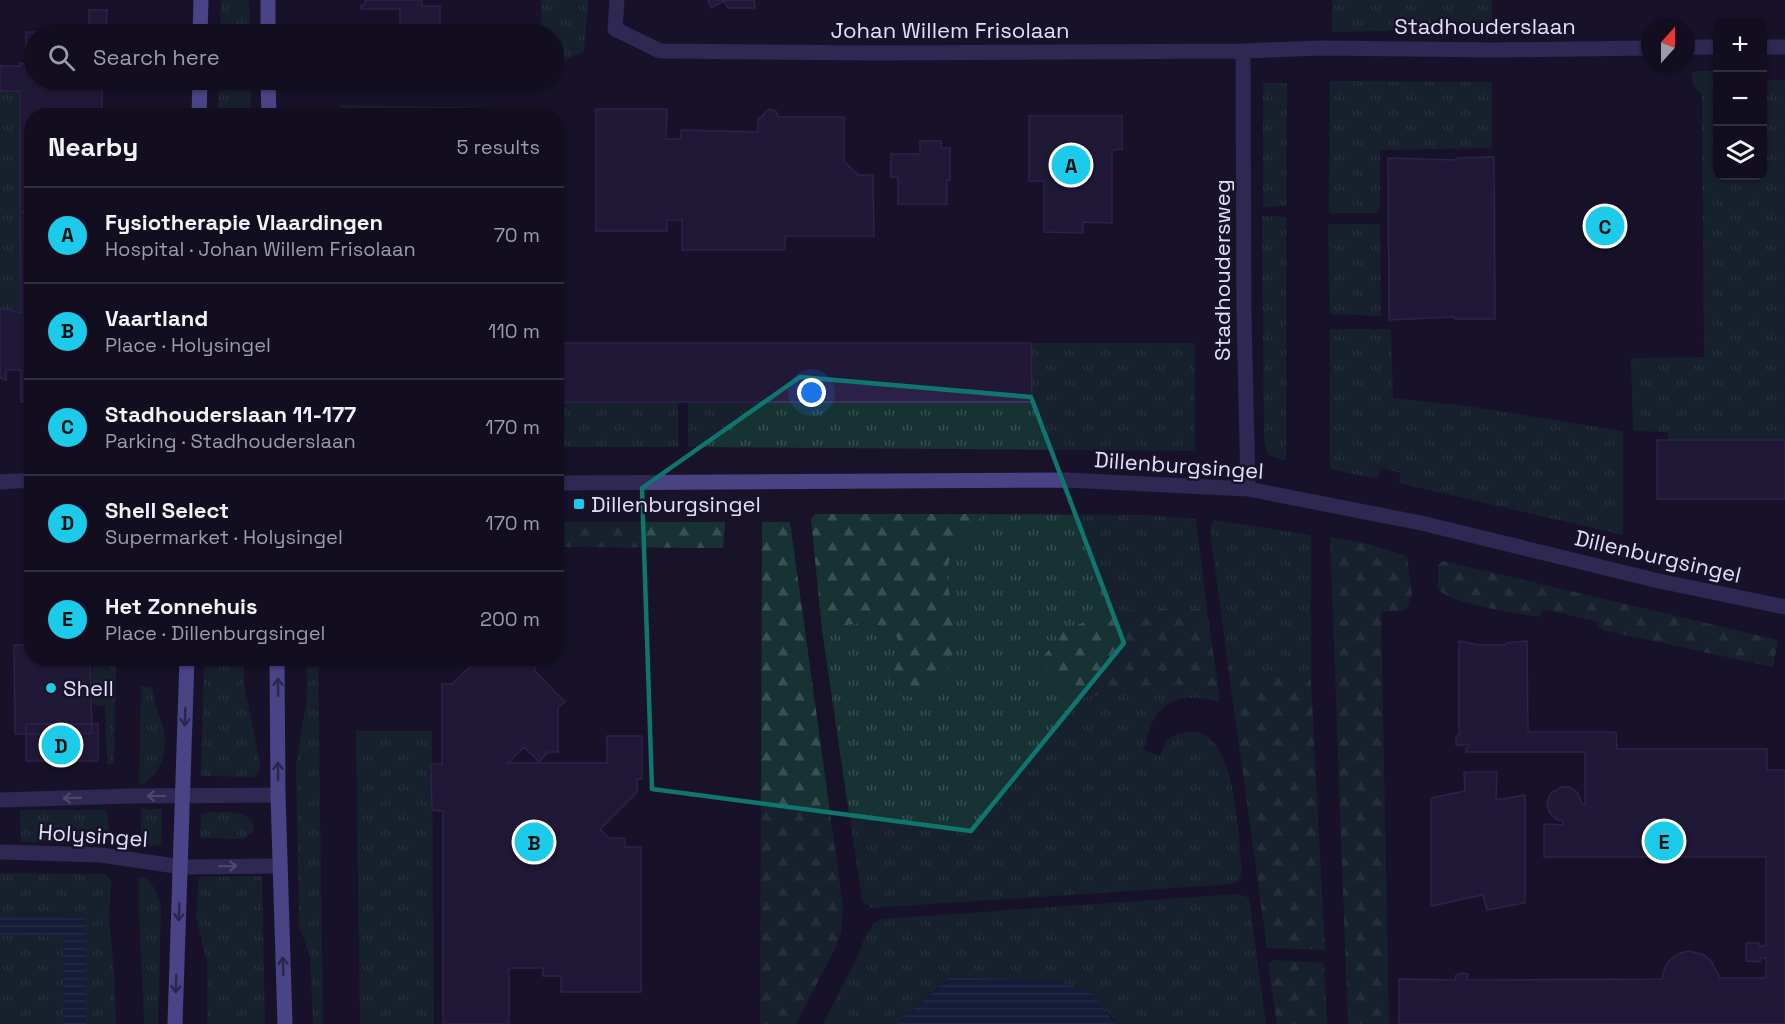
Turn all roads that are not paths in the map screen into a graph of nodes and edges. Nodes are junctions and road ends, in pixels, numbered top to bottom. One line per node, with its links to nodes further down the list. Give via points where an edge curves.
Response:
1 (201, 0): 4 (street)
2 (268, 0): 5 (street)
3 (617, 0): 12 (street, Johan Willem Frisolaan, via 615,29 660,51)
4 (200, 24)
5 (268, 24)
6 (1713, 47): 11 (street)
7 (1767, 47): 8 (street)
8 (1785, 47)
9 (1320, 48): 10 (street, Stadhouderslaan); 12 (street, Johan Willem Frisolaan)
10 (1641, 48)
11 (1695, 48)
12 (1243, 51): 20 (street, Stadhoudersweg)
13 (200, 90): 15 (street)
14 (268, 90): 16 (street)
15 (199, 108)
16 (269, 108)
17 (24, 480): 18 (street)
18 (0, 482)
19 (564, 483): 20 (street, Dillenburgsingel, via 1066,480)
20 (1248, 489): 21 (street, Dillenburgsingel, via 1421,523)
21 (1785, 607)
22 (187, 666): 24 (street, Holysingel, one-way to 24)
23 (277, 666): 25 (street, one-way to 23)
24 (182, 795): 25 (street, Holysingel); 26 (street, Holysingel, one-way to 26); 29 (street, Holysingel)
25 (278, 795): 28 (street)
26 (0, 800)
27 (0, 852): 29 (street, Holysingel, via 101,855)
28 (280, 866): 29 (street, Holysingel, one-way to 28); 31 (street, one-way to 28)
29 (182, 867): 30 (street, Holysingel, one-way to 30)
30 (175, 1024)
31 (285, 1024)

